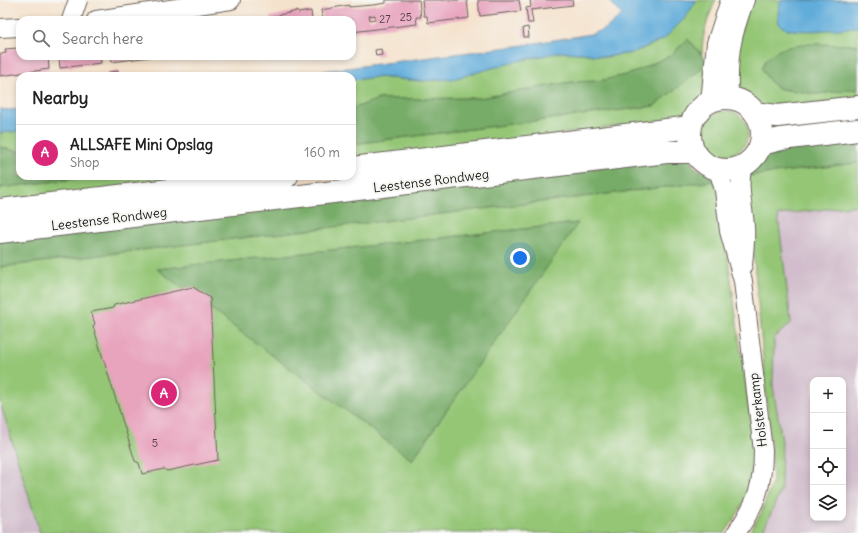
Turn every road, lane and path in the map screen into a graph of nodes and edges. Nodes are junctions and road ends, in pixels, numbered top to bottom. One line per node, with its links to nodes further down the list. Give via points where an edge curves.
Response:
1 (78, 0): 5 (street)
2 (231, 0): 6 (street)
3 (730, 0): 9 (street, via 716,43)
4 (745, 0): 9 (street, via 733,33)
5 (72, 16)
6 (123, 16)
7 (16, 27): 8 (street)
8 (0, 28)
9 (720, 100): 11 (main road, via 747,105); 12 (main road, via 698,112)
10 (858, 107): 11 (main road, via 777,116)
11 (756, 113): 14 (main road, via 762,127)
12 (691, 127): 15 (main road); 17 (main road, Leestense Rondweg)
13 (858, 130): 14 (main road, via 781,139)
14 (761, 144): 16 (main road, via 755,157)
15 (695, 152): 18 (main road, via 703,161); 21 (main road, Leestense Rondweg, via 667,152)
16 (744, 166): 18 (main road); 22 (street, Holsterkamp, via 741,174 745,229)
17 (356, 168)
18 (718, 169): 22 (street, Holsterkamp, via 724,190 729,231)
19 (253, 180): 20 (main road, Leestense Rondweg)
20 (0, 210)
21 (0, 232)
22 (743, 281): 23 (street, Holsterkamp, via 763,451 763,474 750,510)
23 (736, 533)

